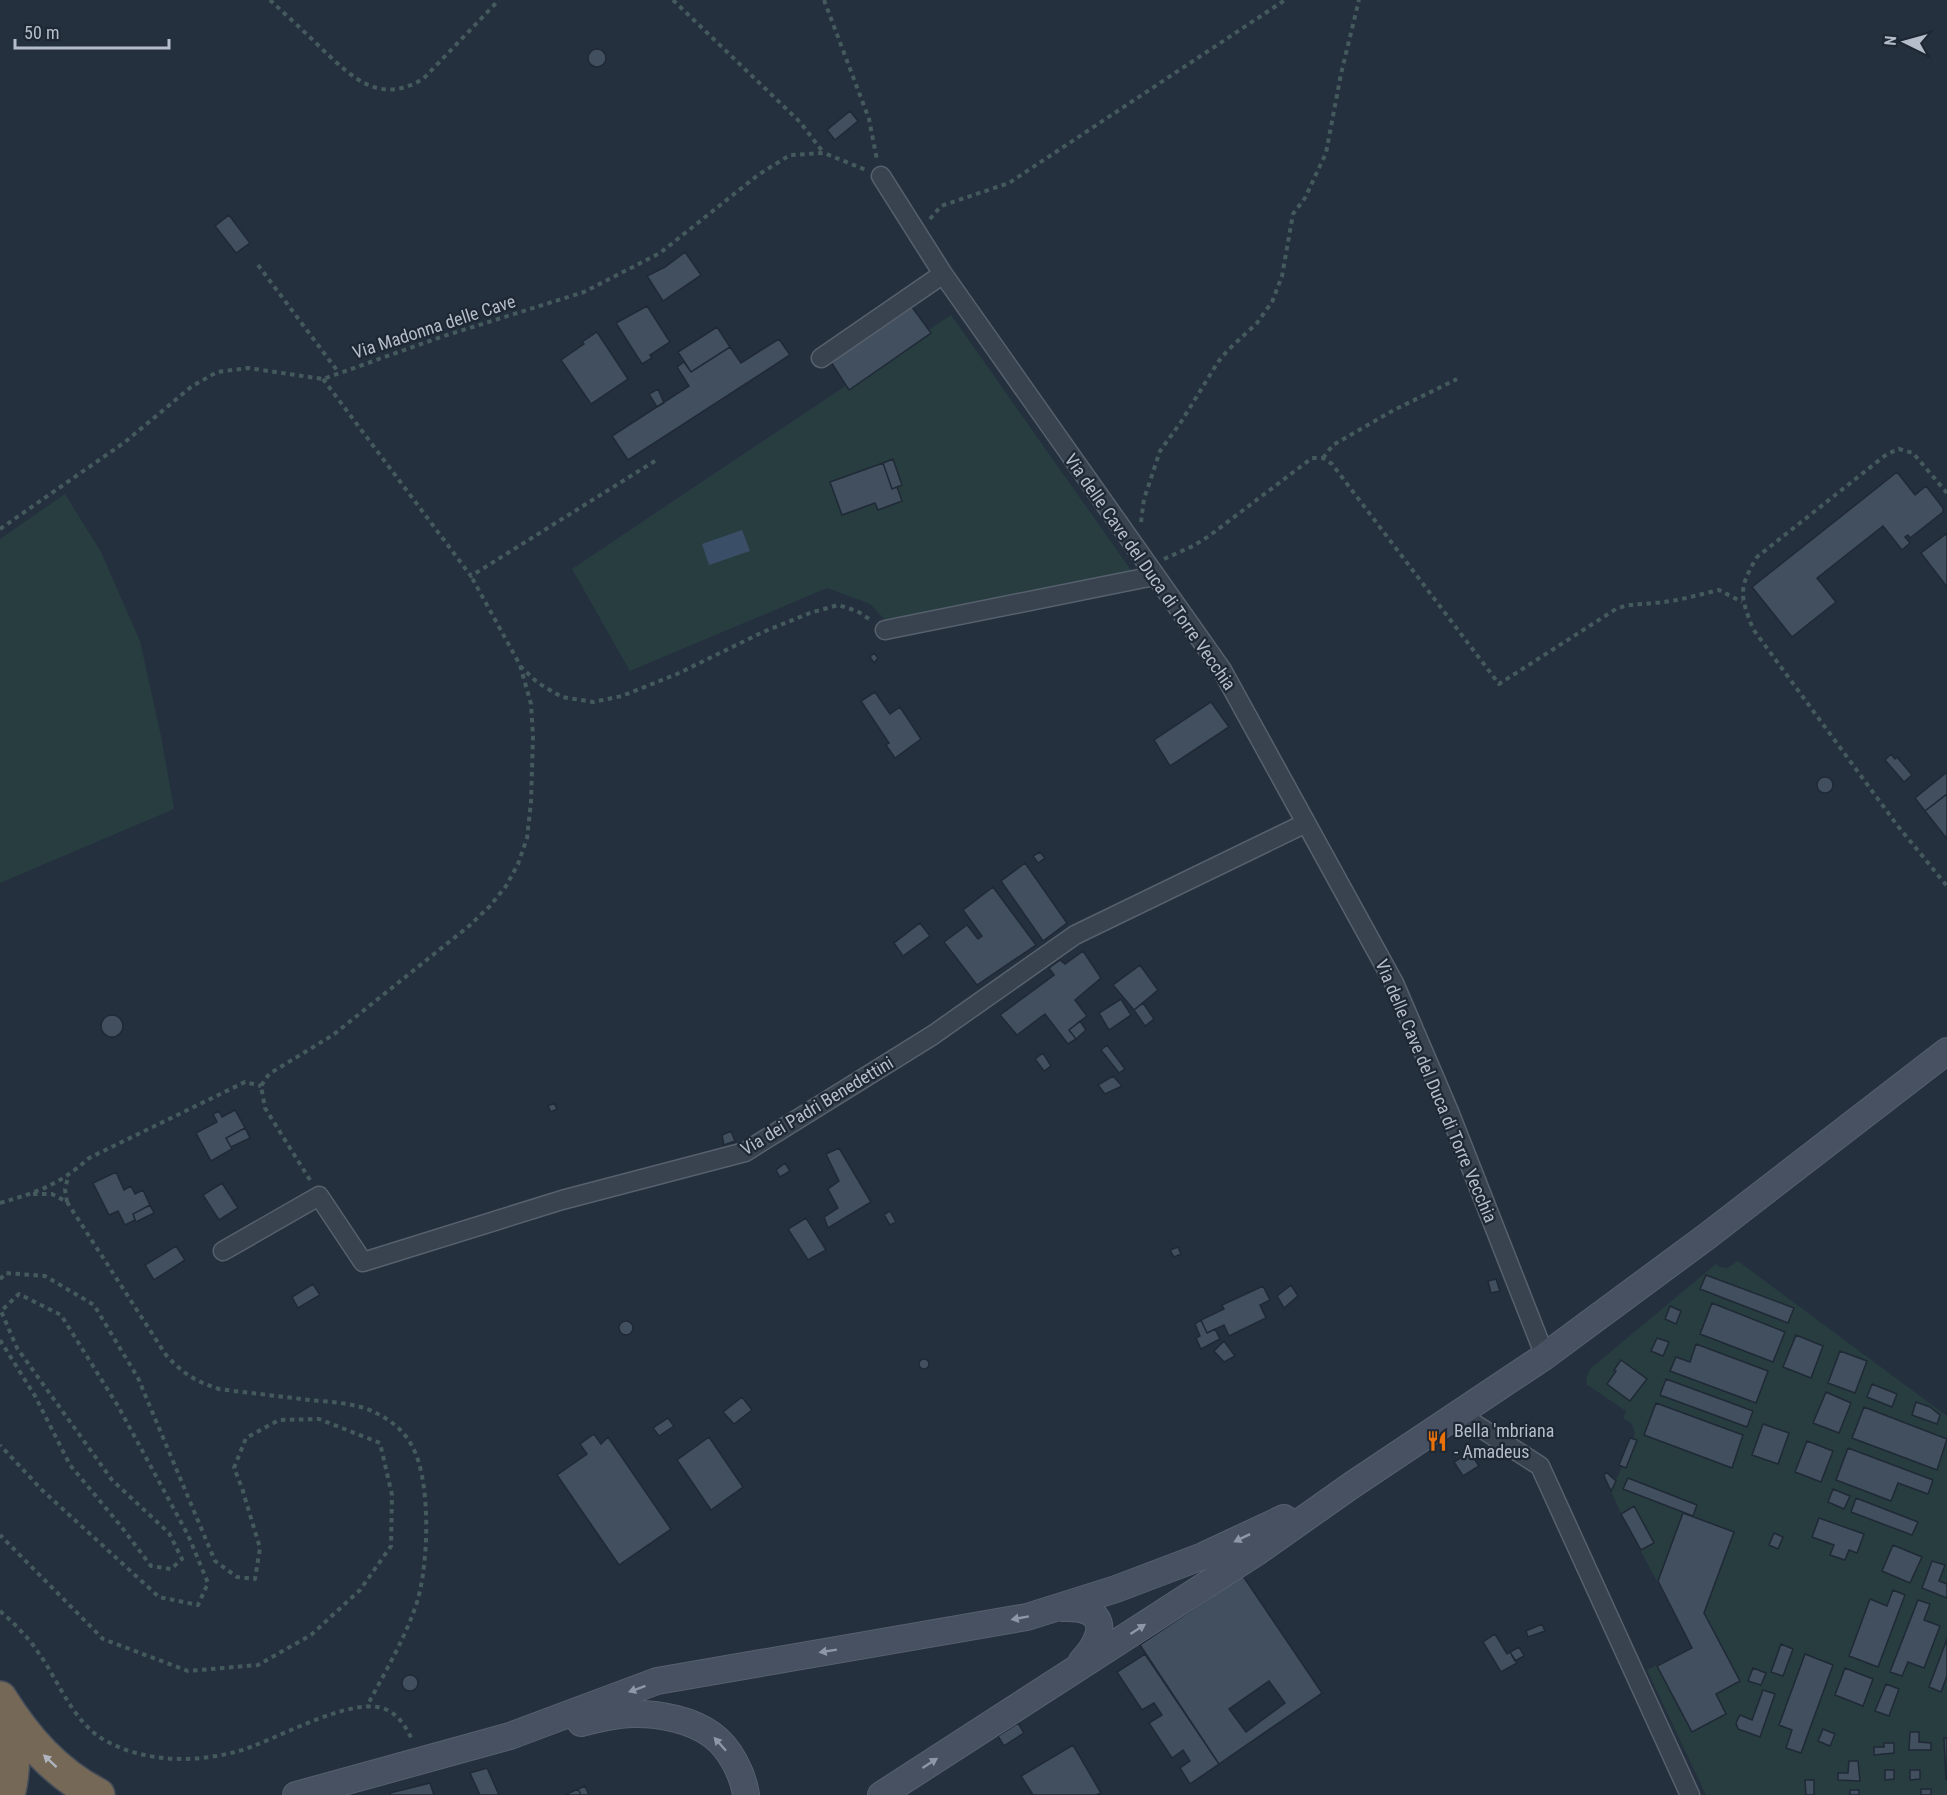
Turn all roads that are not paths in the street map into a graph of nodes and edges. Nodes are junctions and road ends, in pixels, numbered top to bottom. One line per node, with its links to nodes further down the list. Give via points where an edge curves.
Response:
1 (881, 176): 2 (street, Via delle Cave del Duca di Torre Vecchia)
2 (944, 274): 3 (street); 4 (street, Via delle Cave del Duca di Torre Vecchia)
3 (821, 358)
4 (1151, 571): 5 (street); 6 (street, Via delle Cave del Duca di Torre Vecchia, via 1222,670)
5 (885, 630)
6 (1306, 824): 8 (street, Via dei Padri Benedettini, via 1075,935 933,1035 745,1152 562,1200 363,1262 320,1196); 9 (street, Via delle Cave del Duca di Torre Vecchia, via 1394,983)
7 (1947, 1052): 9 (main road)
8 (223, 1251)
9 (1545, 1356): 10 (main road)
10 (1459, 1414): 11 (main road); 21 (street, via 1540,1466)
11 (1352, 1485): 12 (main road, one-way to 12, via 1203,1556); 13 (main road, one-way to 11, via 1257,1552)
12 (1060, 1608): 13 (main road, via 1083,1608 1095,1616 1100,1626 1099,1640); 15 (main road, one-way to 15, via 657,1681)
13 (1071, 1672): 20 (main road, one-way to 13)
14 (1, 1700): 16 (highway, via 14,1761); 17 (highway, one-way to 14, via 81,1787 38,1750)
15 (510, 1736): 18 (main road); 19 (main road, one-way to 15, via 736,1766 712,1735 667,1717 635,1714)
16 (8, 1795)
17 (98, 1795)
18 (296, 1795)
19 (746, 1795)
20 (881, 1795)
21 (1690, 1795)

